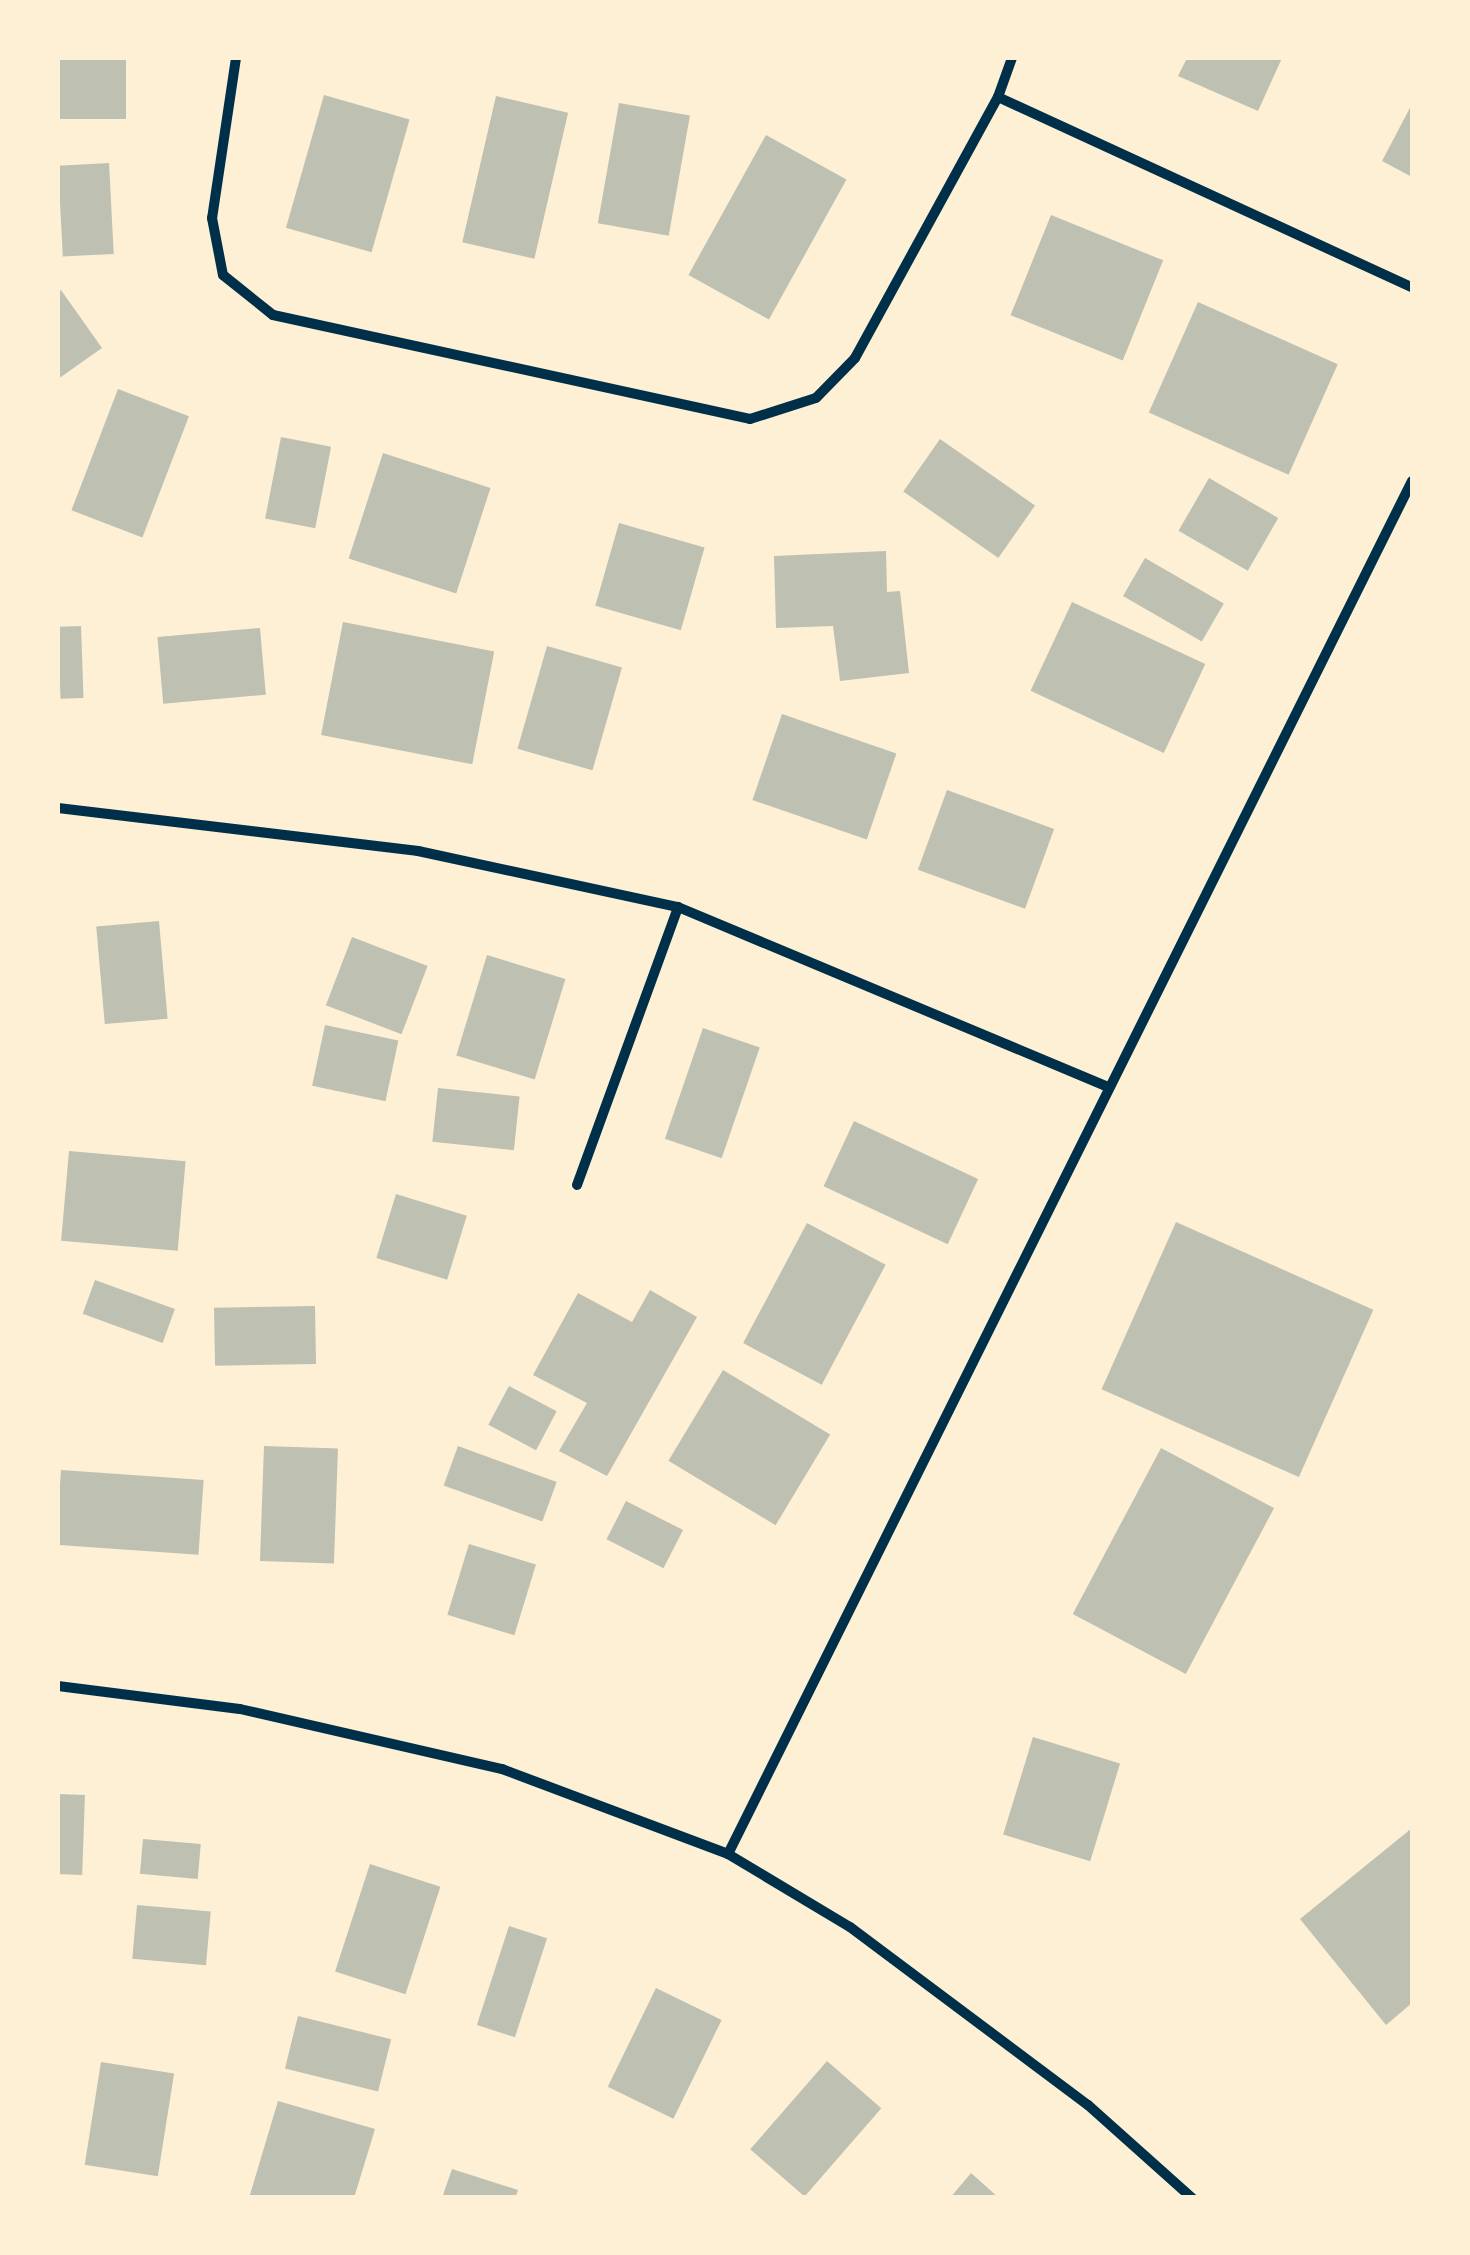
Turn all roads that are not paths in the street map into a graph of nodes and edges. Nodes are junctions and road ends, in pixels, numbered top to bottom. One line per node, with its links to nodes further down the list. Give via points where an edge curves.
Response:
1 (236, 58): 3 (street, via 212,218 223,276 274,315 750,418 816,398 855,358)
2 (1012, 58): 3 (street)
3 (998, 97): 4 (street)
4 (1412, 287)
5 (1412, 481): 8 (street)
6 (58, 808): 7 (street, via 418,851)
7 (678, 907): 8 (street); 9 (street)
8 (1106, 1086): 11 (street)
9 (576, 1185)
10 (58, 1686): 11 (street, via 240,1709 502,1769)
11 (728, 1854): 12 (street, via 866,1939 1088,2104)
12 (1192, 2198)

